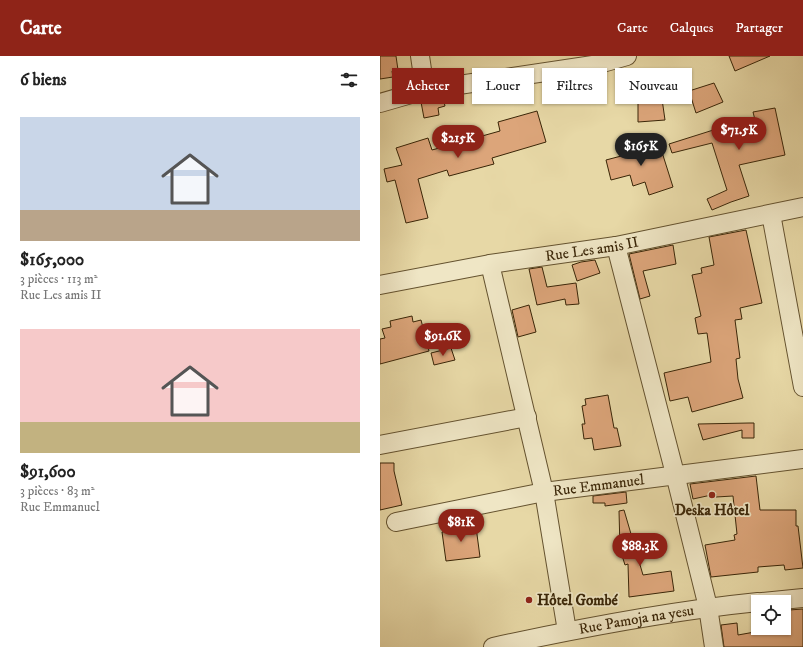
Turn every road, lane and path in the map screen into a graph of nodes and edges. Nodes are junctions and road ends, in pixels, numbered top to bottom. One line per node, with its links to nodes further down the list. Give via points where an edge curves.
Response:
1 (420, 56): 3 (street)
2 (627, 56): 4 (street, via 599,64)
3 (422, 68)
4 (464, 84)
5 (392, 100): 6 (street)
6 (380, 103)
7 (803, 207): 8 (street, Rue Les amis II)
8 (771, 214): 9 (street, Rue Les amis II); 12 (street)
9 (616, 246): 10 (street, Rue Les amis II); 16 (street)
10 (490, 264): 11 (street, Rue Les amis II); 13 (street)
11 (380, 285)
12 (803, 387)
13 (527, 417): 14 (street); 17 (street)
14 (380, 445)
15 (803, 459): 16 (street, Rue Emmanuel)
16 (675, 474): 17 (street, Rue Emmanuel); 22 (street)
17 (544, 492): 18 (street, Rue Emmanuel); 23 (street)
18 (396, 522)
19 (803, 598): 20 (street)
20 (791, 599)
21 (751, 603): 22 (street, Rue Pamoja na yesu)
22 (708, 607): 23 (street, Rue Pamoja na yesu); 25 (street)
23 (567, 630): 24 (street, Rue Pamoja na yesu)
24 (493, 647)
25 (714, 647)

